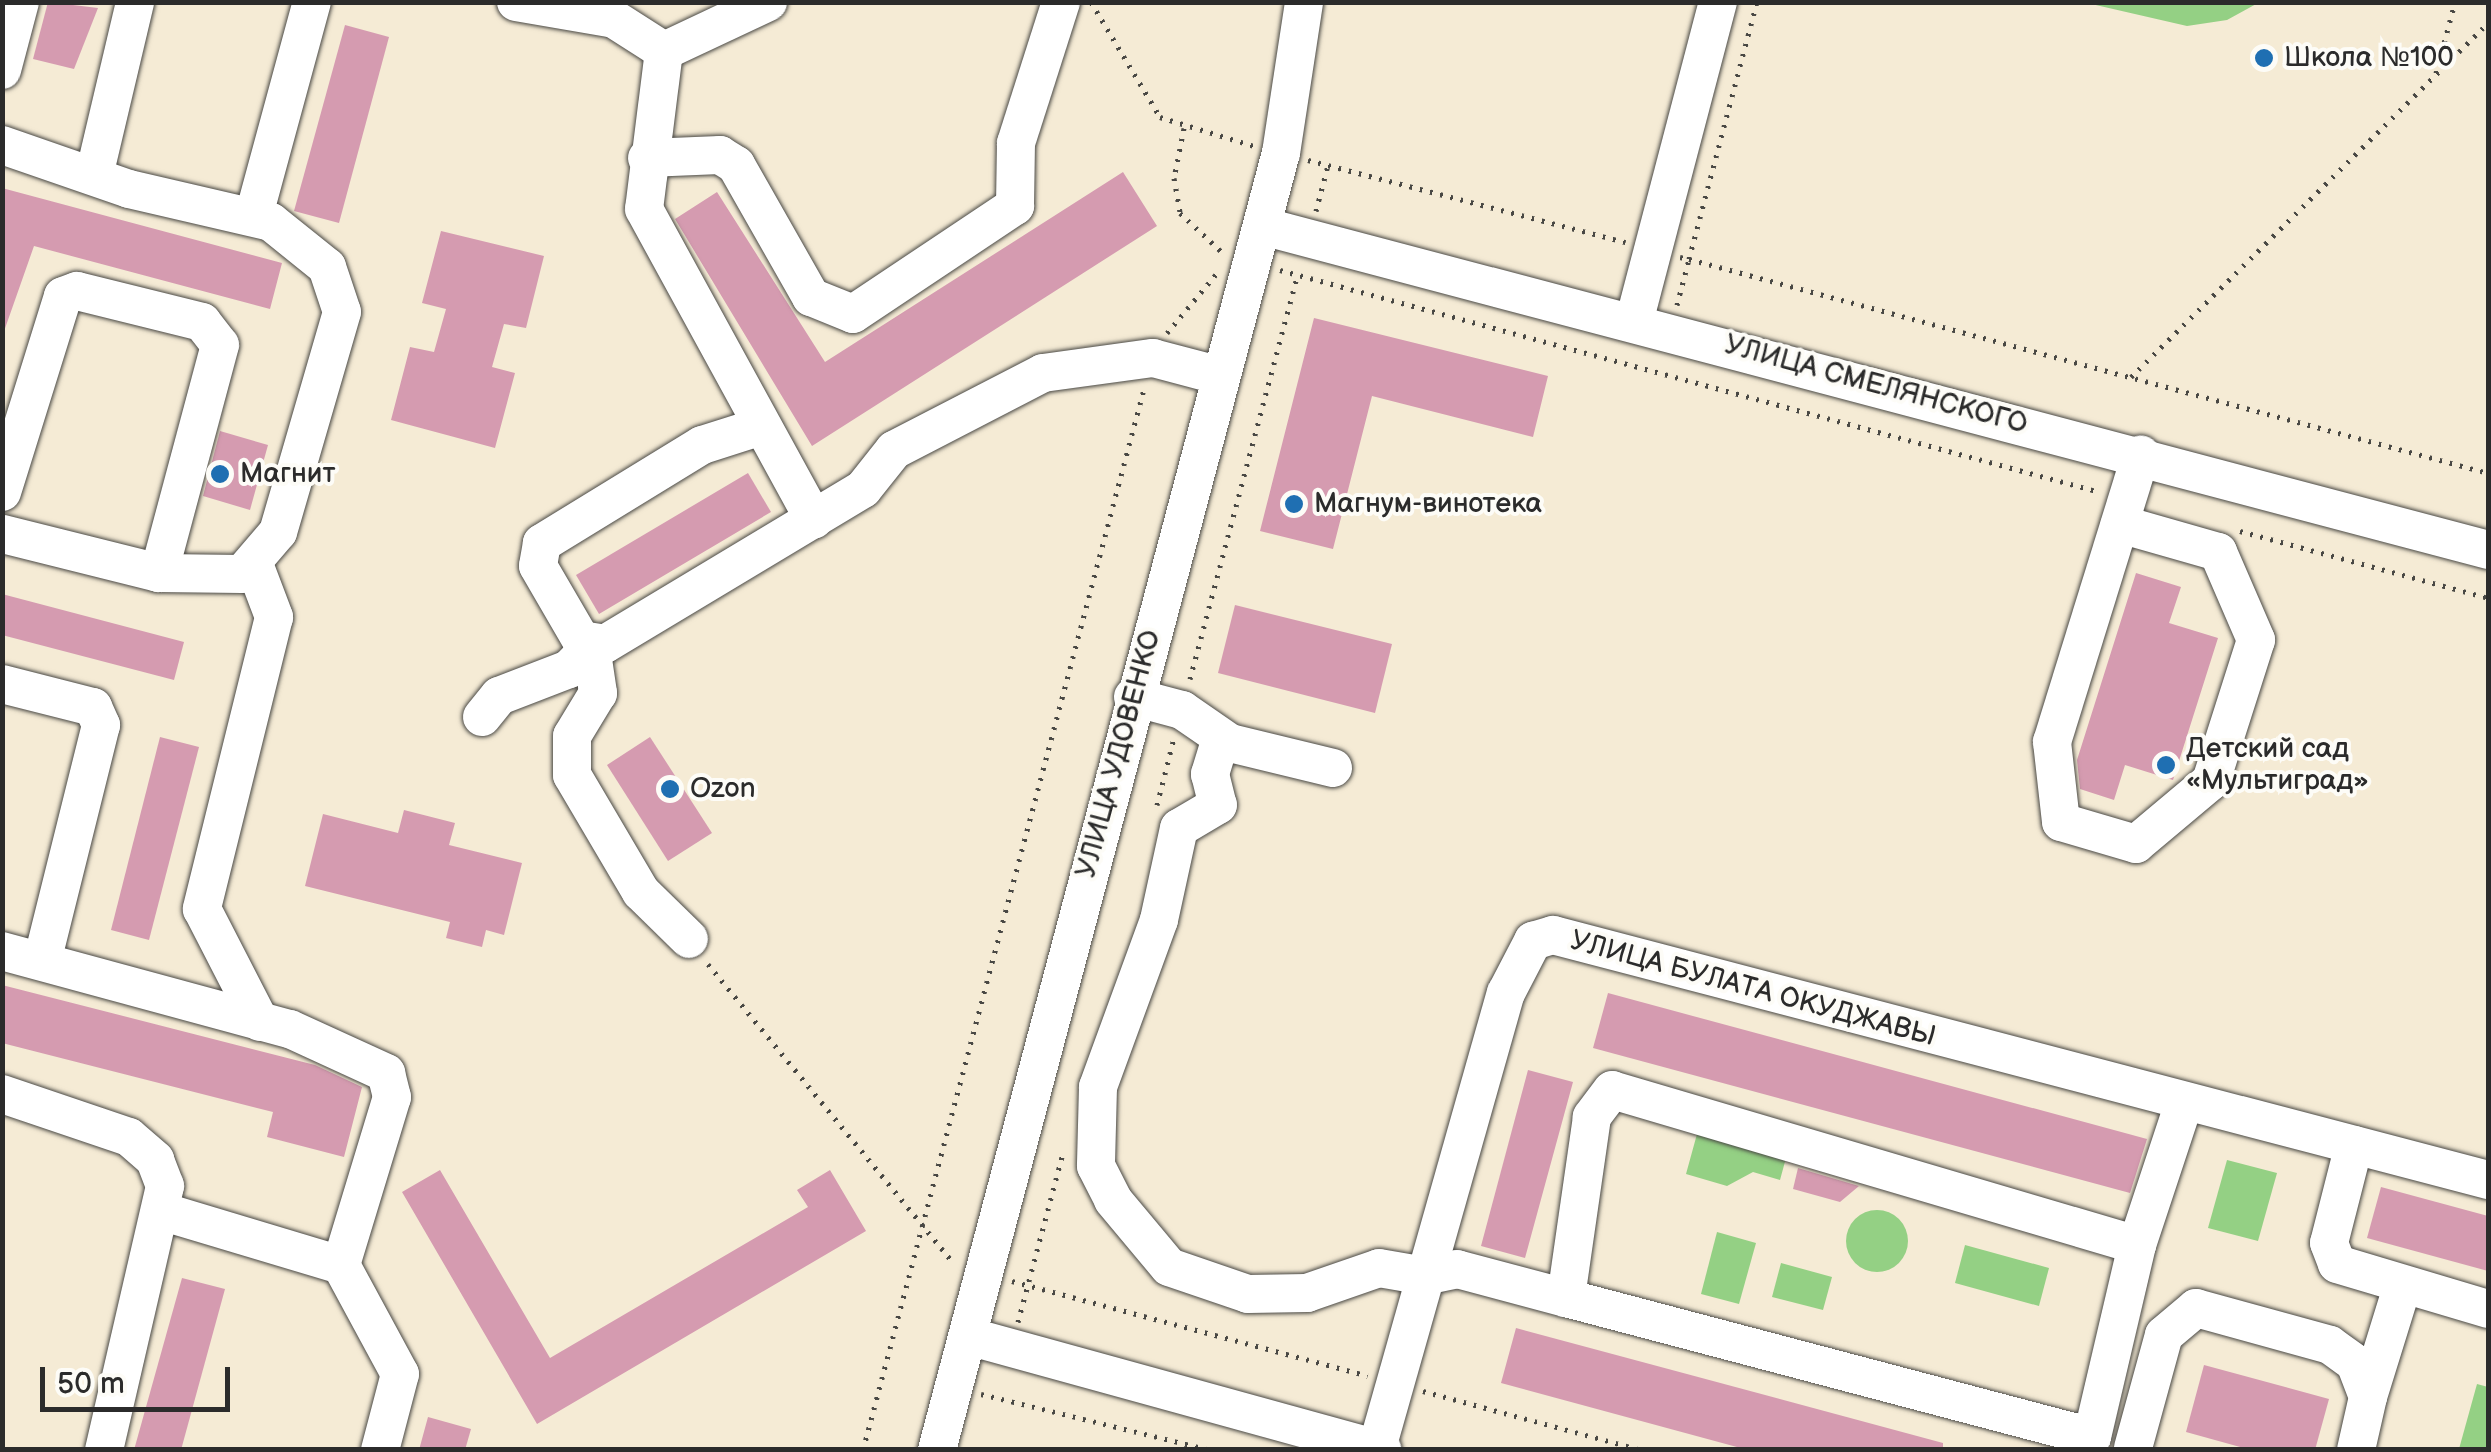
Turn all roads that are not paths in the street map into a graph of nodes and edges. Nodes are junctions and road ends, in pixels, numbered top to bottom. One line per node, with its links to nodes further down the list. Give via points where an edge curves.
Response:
1 (20, 2): 12 (street)
2 (135, 2): 15 (street)
3 (312, 2): 16 (street)
4 (516, 2): 10 (street, via 614,19)
5 (768, 2): 10 (street)
6 (1061, 2): 14 (street, via 1016,143 1015,206 853,314 811,297 736,165 720,156)
7 (1278, 2): 11 (street)
8 (1304, 2): 11 (street, УЛИЦА УДОВЕНКО)
9 (1718, 2): 18 (street)
10 (664, 51): 14 (street)
11 (1301, 58): 17 (street, УЛИЦА УДОВЕНКО)
12 (2, 70)
13 (2, 145): 15 (street)
14 (647, 158): 20 (street, via 650,224)
15 (94, 176): 16 (street)
16 (254, 214): 27 (street, via 304,242 342,301 278,532)
17 (1262, 226): 18 (street, УЛИЦА СМЕЛЯНСКОГО); 19 (street, УЛИЦА УДОВЕНКО)
18 (1652, 327): 21 (street, УЛИЦА СМЕЛЯНСКОГО)
19 (1220, 376): 24 (street, via 1152,358 1093,360 980,400 894,450 863,488); 31 (street, УЛИЦА УДОВЕНКО)
20 (762, 426): 24 (street); 29 (street, via 702,445 542,543 538,566)
21 (2142, 454): 23 (street); 26 (street, УЛИЦА СМЕЛЯНСКОГО)
22 (2, 492): 28 (street, via 62,296 77,291 202,322 220,345)
23 (2124, 512): 23 (street, via 2052,742 2061,822 2136,844 2212,781 2256,640 2218,552)
24 (814, 519): 29 (street)
25 (2, 534): 28 (street)
26 (2488, 550)
27 (254, 564): 28 (street, via 218,579); 38 (street, via 274,617 202,909)
28 (159, 573)
29 (591, 646): 32 (street, via 569,669 499,696); 35 (street, via 596,708 572,736 572,775 640,892)
30 (2, 684): 37 (street, via 93,708 101,725)
31 (1134, 697): 33 (street, via 1182,710); 50 (street, УЛИЦА УДОВЕНКО)
32 (482, 717)
33 (1220, 738): 34 (street); 46 (street, via 1210,774 1218,805 1179,828 1159,920 1098,1087 1096,1166 1138,1238 1203,1284 1278,1297 1379,1268)
34 (1333, 768)
35 (689, 939)
36 (2, 950): 37 (street)
37 (42, 961): 38 (street)
38 (260, 1022): 45 (street, via 369,1060 390,1085)
39 (2, 1094): 43 (street, via 130,1138 155,1160)
40 (2184, 1103): 41 (street, УЛИЦА БУЛАТА ОКУДЖАВЫ); 44 (street); 46 (street, УЛИЦА БУЛАТА ОКУДЖАВЫ, via 1553,935 1533,941 1506,993)
41 (2354, 1145): 42 (street, УЛИЦА БУЛАТА ОКУДЖАВЫ); 47 (street, via 2329,1253 2348,1272)
42 (2488, 1180)
43 (164, 1212): 45 (street); 55 (street)
44 (2137, 1245): 48 (street, via 1612,1090 1592,1117); 52 (street)
45 (341, 1265): 56 (street, via 400,1374)
46 (1425, 1276): 48 (street, via 1456,1269); 53 (street, УЛИЦА БУЛАТА ОКУДЖАВЫ)
47 (2402, 1287): 49 (street); 51 (street)
48 (1566, 1298): 52 (street)
49 (2488, 1309)
50 (968, 1336): 53 (street, УЛИЦА БУЛАТА ОКУДЖАВЫ); 57 (street, УЛИЦА УДОВЕНКО)
51 (2368, 1397): 54 (street, via 2355,1364 2330,1345 2196,1308 2164,1334); 58 (street)
52 (2090, 1443): 54 (street)
53 (1380, 1449)
54 (2134, 1449)
55 (104, 1450)
56 (380, 1450)
57 (937, 1450)
58 (2356, 1450)

